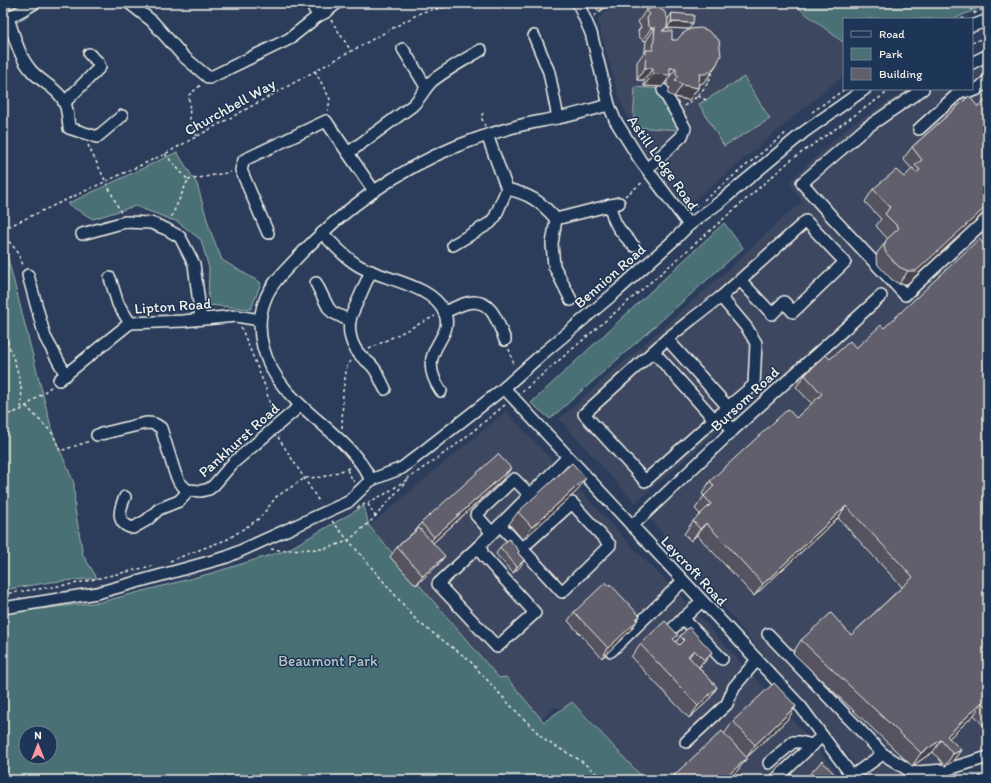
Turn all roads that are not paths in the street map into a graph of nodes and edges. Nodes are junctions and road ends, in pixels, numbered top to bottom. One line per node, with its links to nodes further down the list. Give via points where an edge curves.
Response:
1 (34, 3): 7 (street)
2 (129, 3): 6 (street, via 152,21 183,56 209,78 289,39)
3 (311, 3): 6 (street)
4 (338, 3): 6 (street)
5 (578, 3): 21 (street, Astill Lodge Road, via 591,34)
6 (322, 14)
7 (6, 18): 20 (street, via 29,69 52,88)
8 (534, 36): 23 (street, via 549,72)
9 (403, 49): 15 (street)
10 (481, 50): 15 (street)
11 (89, 54): 20 (street, via 100,67)
12 (988, 55): 13 (street)
13 (973, 62)
14 (988, 80): 19 (street, via 972,92)
15 (426, 87): 26 (street, via 419,100 412,106)
16 (663, 90): 27 (street, via 685,128 682,136)
17 (864, 90): 32 (street, Bennion Road, via 804,132)
18 (922, 90): 30 (street, via 866,128 802,184 905,295)
19 (961, 90): 24 (street)
20 (64, 103): 22 (street, via 69,128 96,137)
21 (610, 105): 23 (street); 27 (street, Astill Lodge Road, via 615,120)
22 (122, 116)
23 (558, 118): 25 (street)
24 (919, 130)
25 (487, 135): 28 (street); 29 (street, via 434,156)
26 (348, 153): 29 (street); 33 (street, via 326,121 244,160 240,170)
27 (650, 172): 32 (street, Astill Lodge Road)
28 (507, 189): 31 (street, via 529,196); 36 (street, via 490,223)
29 (374, 191): 34 (street)
30 (988, 218)
31 (556, 219): 37 (street, via 615,204 613,217 617,228); 45 (street, via 552,244 554,266)
32 (689, 225): 54 (street, Bennion Road, via 674,241)
33 (268, 233)
34 (322, 233): 38 (street, via 349,259 361,268); 48 (street, via 281,276 265,299)
35 (82, 234): 47 (street, via 125,222 151,223 180,238 194,264)
36 (453, 245)
37 (634, 246)
38 (371, 271): 46 (street, via 419,290 432,298); 49 (street)
39 (28, 275): 50 (street, Lipton Road, via 45,337 62,378)
40 (110, 278): 50 (street, via 118,304)
41 (740, 280): 41 (street, via 806,221 845,262 793,312 784,302 772,314); 44 (street)
42 (316, 283): 49 (street, via 332,312)
43 (880, 296): 60 (street, Bursom Road)
44 (721, 297): 51 (street); 58 (street, via 756,343 754,385)
45 (570, 300)
46 (444, 312): 52 (street, via 474,302 488,306); 56 (street, via 446,325 431,361 435,381)
47 (201, 319): 48 (street, Lipton Road, via 236,316); 50 (street, Lipton Road)
48 (260, 320): 57 (street, via 260,336 270,367 287,393)
49 (350, 321): 55 (street, via 349,331 360,355 372,366)
50 (130, 323)
51 (667, 339): 53 (street); 58 (street)
52 (505, 340)
53 (654, 352): 59 (street); 59 (street, via 584,414 645,481)
54 (504, 388): 62 (street, Leycroft Road); 63 (street, Bennion Road, via 402,468)
55 (385, 389)
56 (442, 391)
57 (300, 406): 63 (street, via 342,441 365,468); 64 (street, Pankhurst Road, via 233,463 209,489)
58 (728, 407): 59 (street)
59 (717, 417): 60 (street)
60 (733, 430): 68 (street, Bursom Road)
61 (97, 435): 64 (street, Pankhurst Road, via 146,424 157,425 161,428 179,482)
62 (568, 457): 65 (street); 68 (street, Leycroft Road)
63 (371, 480): 74 (street, bridge, via 351,506 304,522 227,557 97,593)
64 (187, 490): 66 (street, via 179,501 159,509 144,523 133,528 126,526 120,516)
65 (530, 495): 67 (street); 69 (street, via 514,479 476,515)
66 (125, 497)
67 (500, 525): 69 (street); 71 (street)
68 (632, 526): 72 (street, Leycroft Road)
69 (492, 533): 70 (street)
70 (480, 545): 70 (street, via 483,555 535,613 497,646 438,584)
71 (522, 548): 71 (street, via 572,503 610,545 562,592)
72 (683, 581): 73 (street, Leycroft Road); 78 (street)
73 (702, 602): 75 (street); 80 (street, Leycroft Road)
74 (3, 608)
75 (684, 618): 76 (street); 79 (street)
76 (671, 630)
77 (768, 634): 84 (street)
78 (611, 651)
79 (722, 659)
80 (757, 660): 81 (street, Leycroft Road, via 801,707); 82 (street, via 734,687 727,704)
81 (822, 736): 83 (street); 87 (street, Leycroft Road)
82 (686, 742)
83 (813, 745): 86 (street, via 793,742); 88 (street)
84 (883, 754): 85 (street, via 910,771 917,772 945,770); 87 (street)
85 (988, 757)
86 (769, 762)
87 (854, 778)
88 (775, 780)

